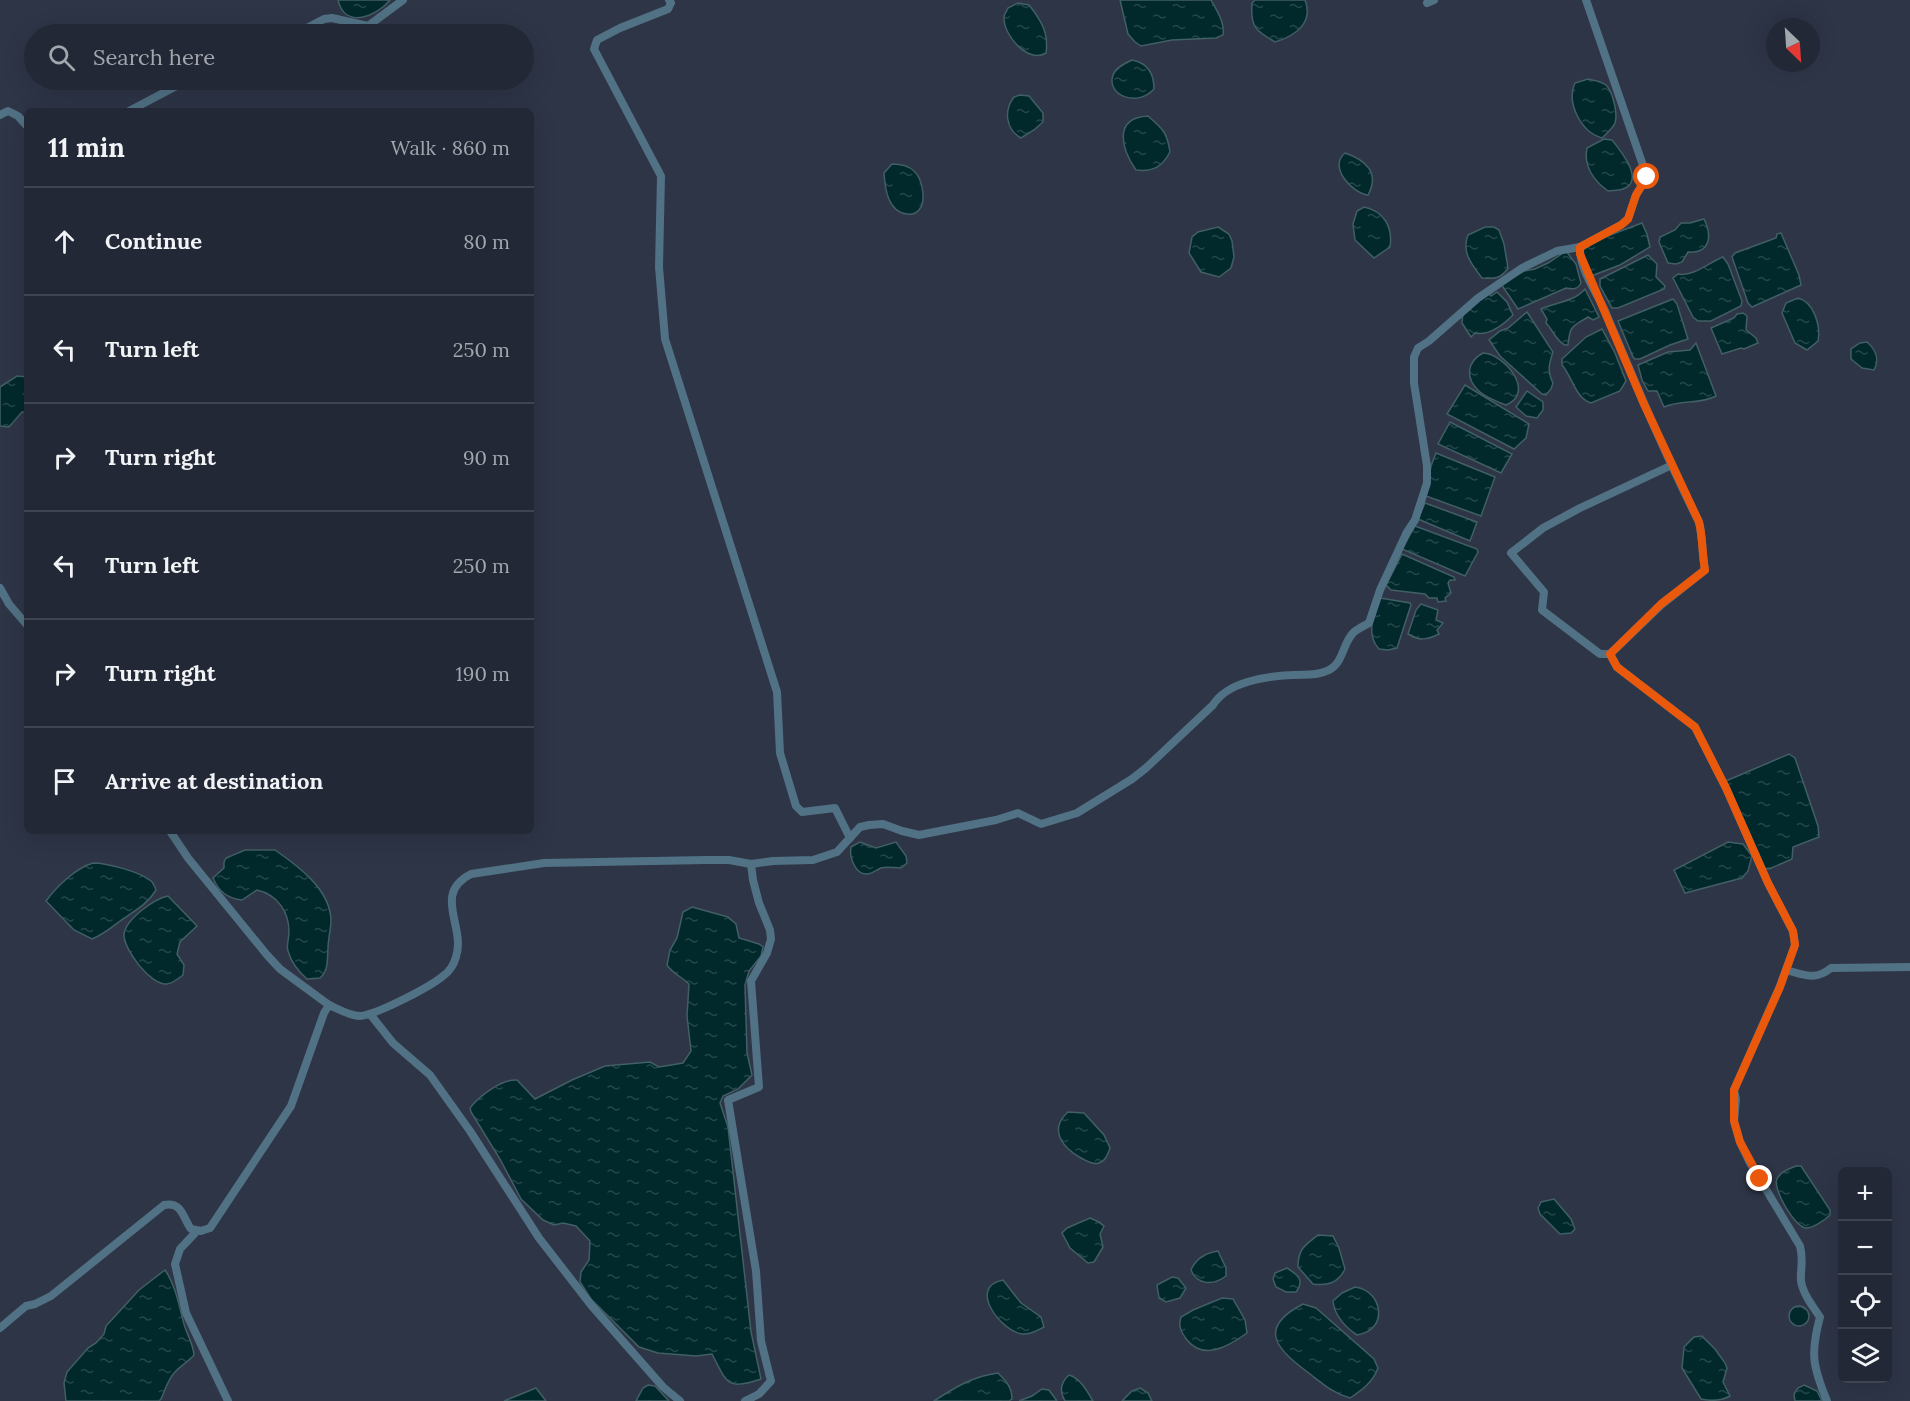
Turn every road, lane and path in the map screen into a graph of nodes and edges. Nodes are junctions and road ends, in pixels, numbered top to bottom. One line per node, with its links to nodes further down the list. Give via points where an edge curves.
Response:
1 (403, 0): 6 (street)
2 (669, 0): 17 (street, via 668,9 597,40 594,49 662,176 659,267 665,339 777,692 783,767 796,806 802,812 835,808)
3 (1586, 0): 11 (street, via 1647,177 1628,219)
4 (314, 24): 5 (street, via 332,18)
5 (359, 24)
6 (371, 24)
7 (169, 90): 8 (street)
8 (135, 108)
9 (0, 115): 10 (street, via 8,111)
10 (24, 123)
11 (1580, 247): 12 (street, via 1581,261); 17 (street, via 1557,251 1522,268 1478,298 1418,348 1414,383 1427,483 1415,520 1380,590 1369,623 1354,633 1339,662 1324,672 1258,680 1219,695 1146,768 1077,813 1041,824 1018,813 919,835 883,824 869,825 860,827)
12 (1672, 465): 15 (street, via 1699,522 1705,570 1661,604); 15 (street, via 1543,528 1511,553 1544,592 1542,610 1600,654)
13 (0, 588): 14 (street)
14 (24, 622)
15 (1610, 654): 20 (street, via 1617,667 1695,727 1793,931 1795,945)
16 (172, 834): 21 (street, via 267,955)
17 (850, 838): 18 (street, via 837,852 813,860)
18 (751, 864): 22 (street, via 729,860 544,862 471,874 454,887 451,909 458,941 453,964 444,976); 27 (street, via 771,939 751,981 759,1087 728,1100 756,1271 761,1341 771,1381)
19 (1910, 967): 20 (street, via 1831,968 1814,976)
20 (1786, 970): 28 (street, via 1734,1090 1734,1121 1750,1163 1800,1246 1803,1288 1820,1317 1814,1340 1815,1371)
21 (329, 1005): 22 (street, via 358,1016); 23 (street, via 291,1106 214,1223)
22 (370, 1014): 26 (street, via 393,1043 430,1075 539,1238 591,1305)
23 (197, 1231): 24 (street, via 187,1224 179,1207 165,1205 51,1296 26,1306); 25 (street, via 180,1249 175,1264 186,1313)
24 (0, 1328)
25 (228, 1401)
26 (680, 1401)
27 (746, 1401)
28 (1827, 1401)

